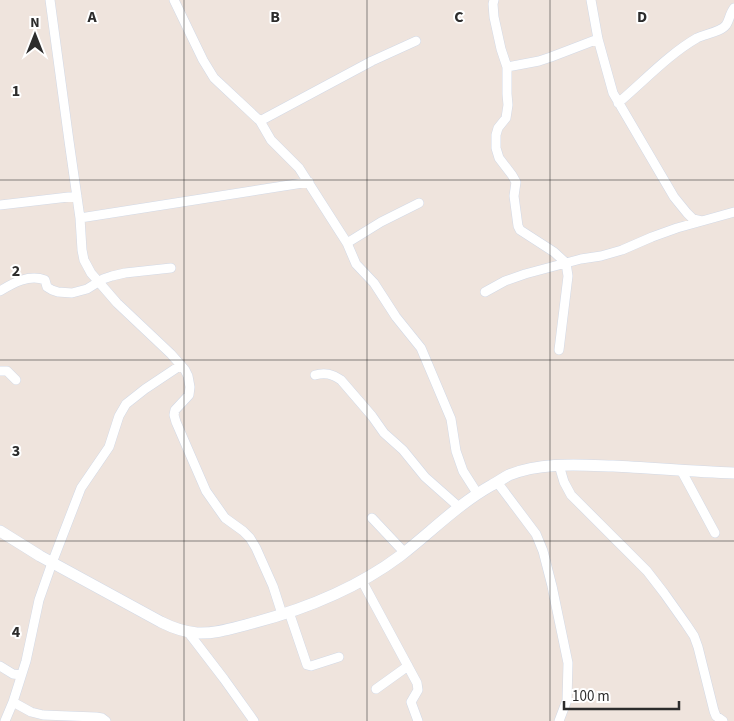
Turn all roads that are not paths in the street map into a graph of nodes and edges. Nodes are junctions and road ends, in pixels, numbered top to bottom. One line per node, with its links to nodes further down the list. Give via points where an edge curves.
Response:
1 (50, 0): 12 (street)
2 (174, 0): 10 (street, via 214,78)
3 (494, 0): 8 (street, via 500,49)
4 (591, 0): 6 (street)
5 (734, 8): 9 (street, via 726,25 696,39 671,56)
6 (598, 39): 8 (street, via 551,57); 9 (street)
7 (416, 40): 10 (street)
8 (507, 67): 19 (street, via 507,114 498,128 496,148 516,182 514,196 518,226)
9 (618, 103): 17 (street, via 674,197 693,219)
10 (260, 121): 11 (street, via 271,140)
11 (309, 182): 16 (street); 18 (street)
12 (77, 196): 14 (street); 16 (street)
13 (419, 203): 18 (street)
14 (0, 205)
15 (734, 212): 17 (street)
16 (80, 218): 21 (street, via 84,260)
17 (702, 221): 19 (street, via 615,252)
18 (347, 243): 33 (street, via 356,264 374,283 424,354 451,419 463,471)
19 (566, 263): 23 (street, via 505,281); 24 (street, via 568,276)
20 (171, 268): 21 (street, via 125,273)
21 (98, 282): 22 (street, via 72,293 52,290 38,278 16,282); 25 (street)
22 (0, 291)
23 (485, 292)
24 (559, 350)
25 (181, 365): 39 (street, via 126,404 109,447 81,488); 41 (street, via 187,373 190,387 189,395 175,410 176,422 206,492 225,518 250,538)
26 (0, 371): 28 (street, via 7,371)
27 (315, 375): 34 (street, via 328,373 340,380 425,477)
28 (16, 380)
29 (559, 466): 30 (street); 32 (street, via 523,471); 54 (street, via 571,495 647,571 694,636 714,711)
30 (681, 470): 31 (street); 37 (street)
31 (734, 473)
32 (497, 482): 33 (street); 53 (street, via 536,534 548,569 568,663 567,700)
33 (477, 494): 34 (street)
34 (459, 507): 38 (street)
35 (372, 518): 38 (street)
36 (0, 531): 39 (street)
37 (714, 533)
38 (404, 552): 40 (street)
39 (52, 563): 42 (street, via 162,622); 46 (street, via 39,600)
40 (362, 581): 41 (street); 45 (street)
41 (286, 613): 42 (street, via 218,631); 43 (street, via 307,665)
42 (188, 632): 51 (street)
43 (339, 657)
44 (0, 666): 46 (street)
45 (408, 666): 47 (street); 52 (street, via 418,688 412,702)
46 (21, 675): 48 (street)
47 (376, 689)
48 (13, 702): 49 (street); 50 (street, via 43,715 96,717)
49 (5, 721)
50 (106, 721)
51 (254, 721)
52 (418, 721)
53 (559, 721)
54 (723, 721)

